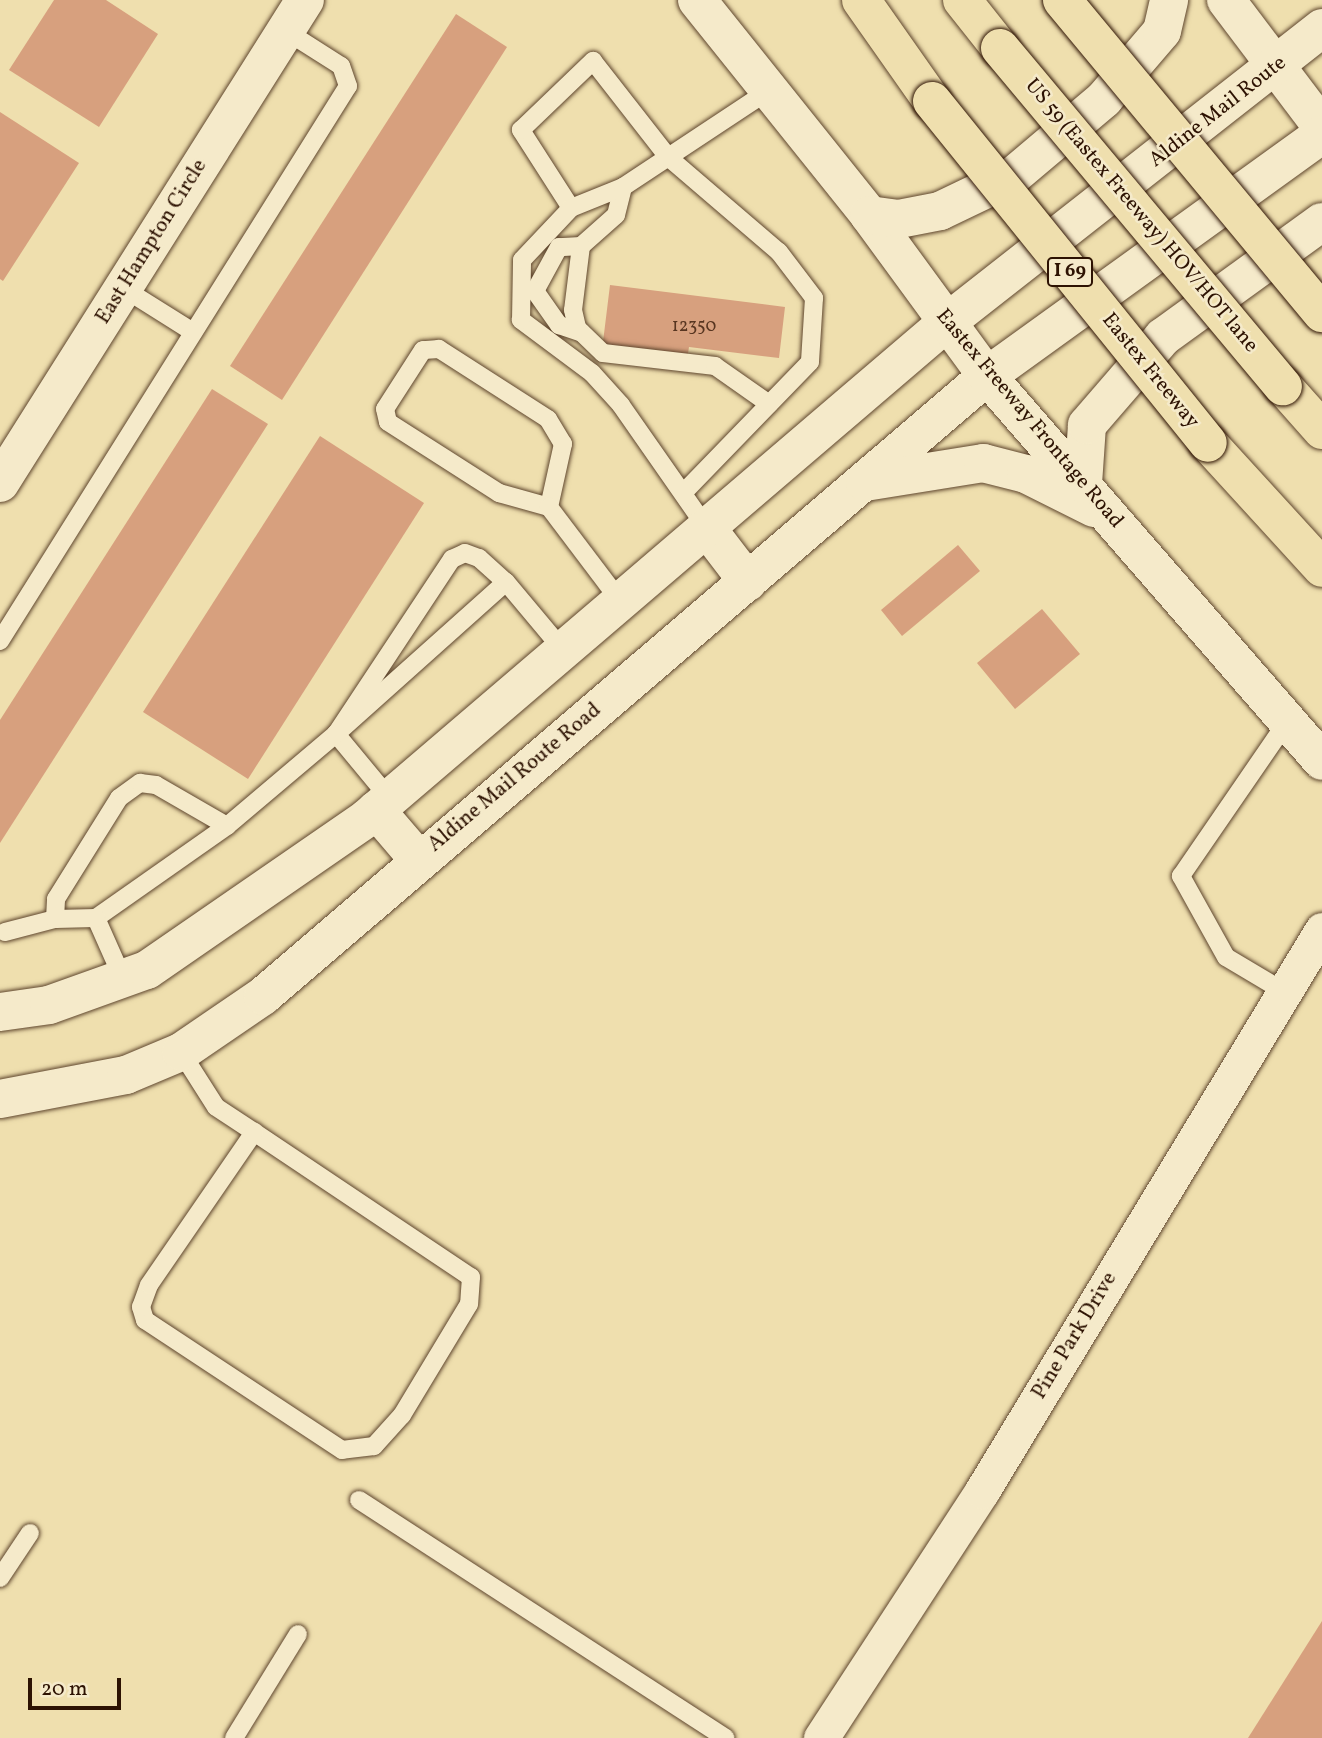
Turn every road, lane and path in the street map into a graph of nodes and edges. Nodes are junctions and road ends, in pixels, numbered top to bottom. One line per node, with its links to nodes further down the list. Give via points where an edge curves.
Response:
1 (697, 0): 10 (street, Eastex Freeway Frontage Road)
2 (861, 0): 34 (highway, Eastex Freeway / I 69, bridge, via 932,101 1208,443)
3 (962, 0): 26 (highway, US 59 (Eastex Freeway) HOV/HOT lane, bridge)
4 (1062, 0): 20 (highway, bridge)
5 (1169, 0): 16 (street, via 1162,31 1104,99 1013,176 940,211 900,219)
6 (1226, 0): 9 (street)
7 (295, 15): 19 (street, East Hampton Circle); 22 (lane, via 341,66 348,86)
8 (1322, 28): 9 (street, Aldine Mail Route)
9 (1276, 67): 11 (street); 21 (street, Aldine Mail Route)
10 (768, 91): 13 (lane); 16 (street, Eastex Freeway Frontage Road)
11 (1322, 127)
12 (1322, 134): 24 (street)
13 (668, 157): 14 (lane); 15 (lane, via 593,61 521,130); 25 (lane, via 779,252 814,298 810,362)
14 (623, 187): 15 (lane); 18 (lane, via 617,215 591,231)
15 (571, 208): 30 (lane, via 522,260 521,320 592,373)
16 (869, 215): 21 (street, Eastex Freeway Frontage Road)
17 (1322, 222): 29 (street, via 1163,338 1087,425)
18 (581, 246): 23 (lane, via 573,310); 23 (lane, via 559,247 535,291 559,325)
19 (123, 288): 22 (lane); 28 (street, East Hampton Circle)
20 (1322, 313)
21 (946, 323): 24 (street, Eastex Freeway Frontage Road); 33 (street)
22 (193, 332): 38 (lane)
23 (582, 333): 25 (lane, via 603,353 715,366)
24 (988, 376): 27 (street, Aldine Mail Route Road); 29 (street, Eastex Freeway Frontage Road)
25 (769, 404): 30 (lane)
26 (1322, 430)
27 (865, 482): 32 (street, via 983,463 1026,474); 36 (street, Aldine Mail Route Road)
28 (0, 483)
29 (1083, 484): 32 (street, Eastex Freeway Frontage Road)
30 (683, 493): 33 (lane)
31 (549, 507): 31 (lane, via 563,444 548,419 439,349 423,350 385,409 388,422 499,493); 37 (lane)
32 (1110, 516): 40 (street, Eastex Freeway Frontage Road)
33 (706, 527): 36 (street); 37 (street)
34 (1322, 568)
35 (506, 582): 39 (lane); 41 (lane); 41 (lane, via 479,558 464,553 452,559)
36 (748, 582): 45 (street, Aldine Mail Route Road)
37 (620, 601): 39 (street)
38 (1, 635)
39 (564, 650): 43 (street)
40 (1287, 722): 42 (street, Eastex Freeway Frontage Road); 51 (lane, via 1181,876 1226,957)
41 (336, 734): 43 (lane); 44 (lane)
42 (1322, 761)
43 (383, 805): 45 (street); 50 (street, via 234,913)
44 (227, 826): 46 (lane); 47 (lane, via 156,785 140,783 119,798 56,899)
45 (418, 859): 53 (street, Aldine Mail Route Road, via 263,996)
46 (96, 918): 47 (lane); 50 (lane)
47 (55, 919): 49 (lane)
48 (1322, 930): 51 (street, Pine Park Drive)
49 (5, 932)
50 (123, 979): 52 (street, via 49,1005)
51 (1283, 991): 62 (street, Pine Park Drive, via 982,1490)
52 (0, 1012)
53 (181, 1052): 54 (street, Aldine Mail Route Road, via 126,1074); 55 (lane, via 216,1107)
54 (0, 1099)
55 (254, 1132): 55 (lane, via 149,1285 141,1307 145,1320 342,1450 374,1446 402,1415 468,1304 471,1277)
56 (359, 1500): 61 (lane)
57 (30, 1533): 58 (lane)
58 (0, 1577)
59 (298, 1634): 60 (lane)
60 (234, 1738)
61 (725, 1738)
62 (821, 1738)

